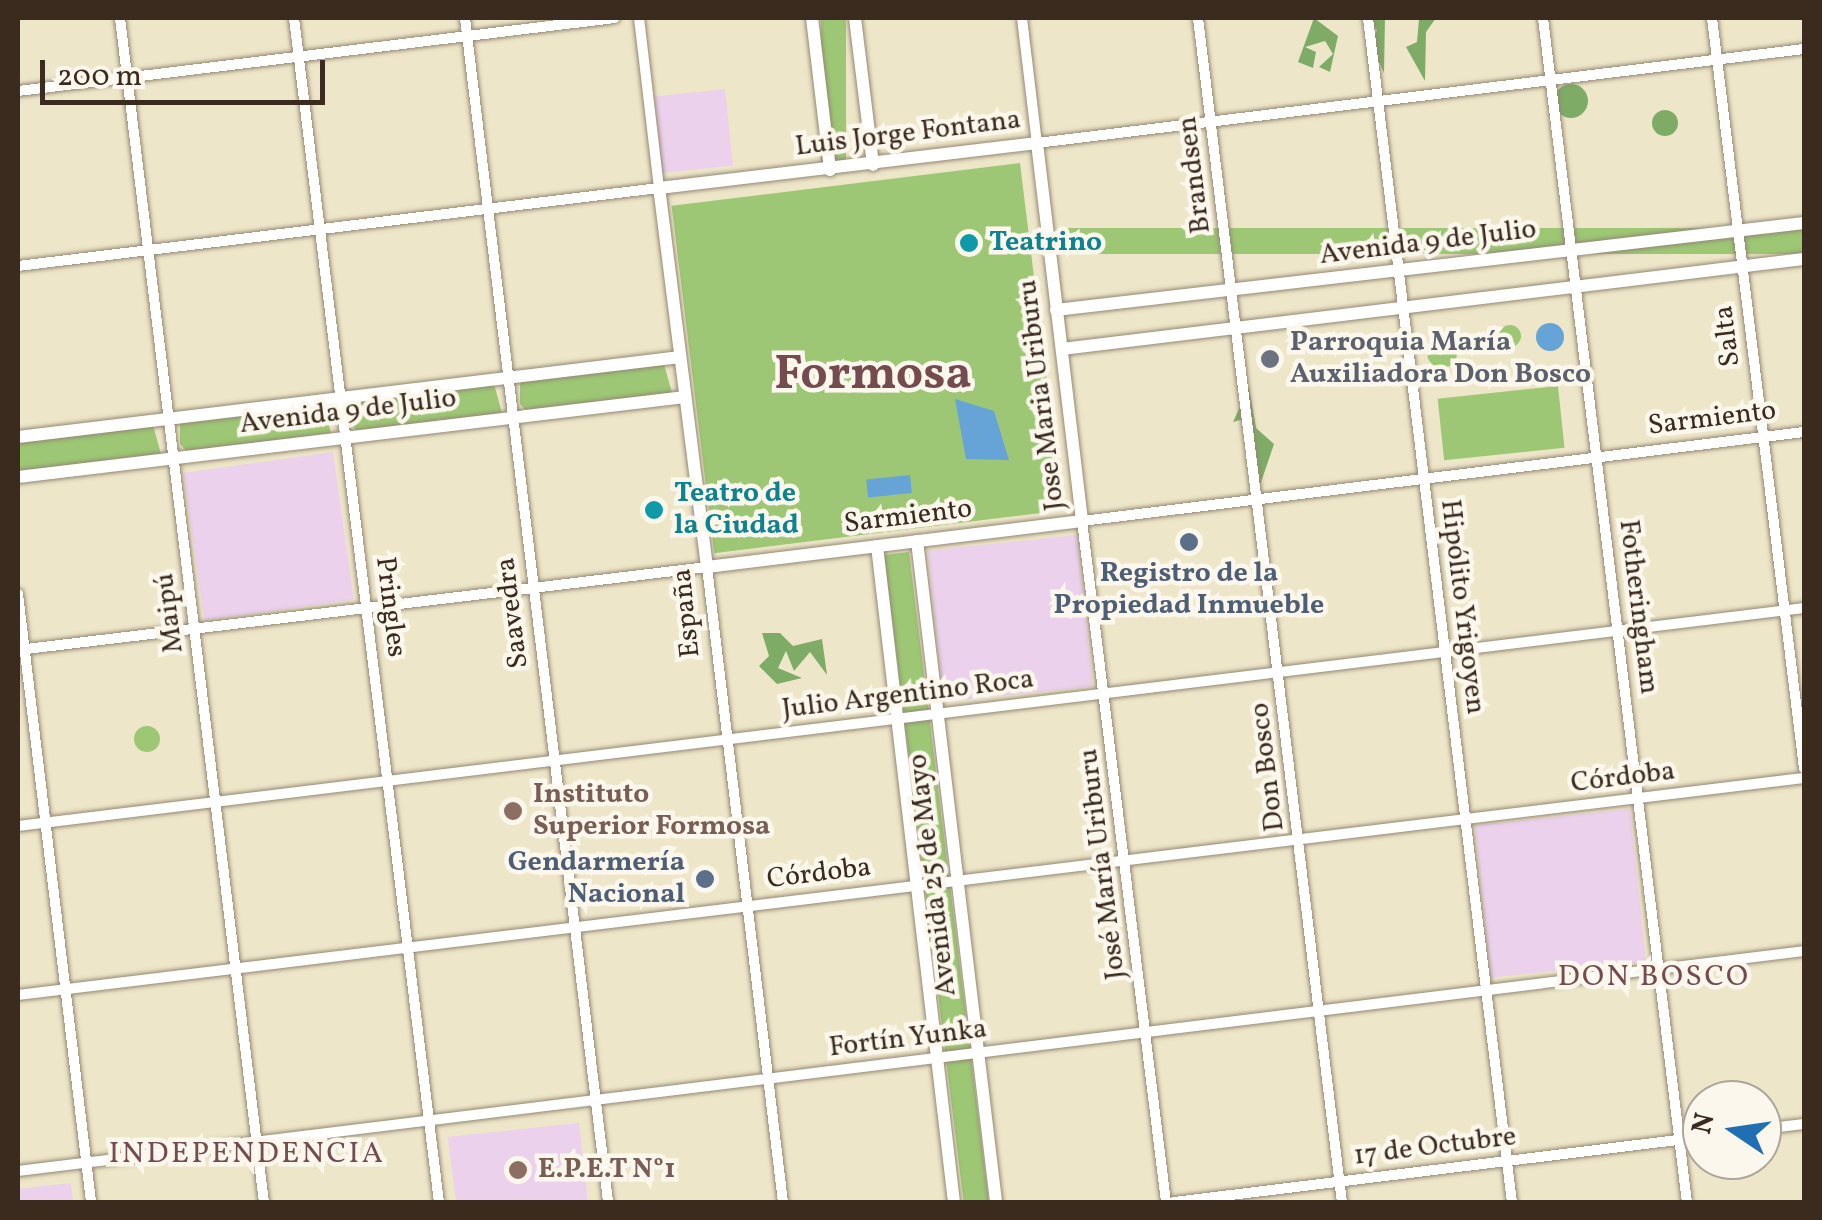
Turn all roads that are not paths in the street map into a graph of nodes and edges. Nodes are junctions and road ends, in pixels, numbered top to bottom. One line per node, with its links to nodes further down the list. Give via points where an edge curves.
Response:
1 (120, 18): 17 (street, Maipú)
2 (294, 18): 15 (street, Pringles)
3 (464, 18): 13 (street, Saavedra)
4 (614, 18): 13 (street)
5 (640, 18): 25 (street, España)
6 (812, 18): 24 (main road)
7 (855, 18): 23 (main road)
8 (1022, 18): 22 (street)
9 (1198, 18): 21 (street, Brandsen)
10 (1368, 18): 20 (street, Hipólito Yrigoyen)
11 (1543, 18): 18 (street, Fotheringham)
12 (1712, 18): 16 (street, Salta)
13 (467, 35): 15 (street); 26 (street, Saavedra)
14 (1804, 49): 16 (street, Luis Jorge Fontana)
15 (299, 56): 17 (street); 28 (street, Pringles)
16 (1716, 60): 18 (street, Luis Jorge Fontana); 29 (street, Salta)
17 (127, 77): 19 (street); 30 (street, Maipú)
18 (1551, 80): 20 (street, Luis Jorge Fontana); 31 (street, Fotheringham)
19 (18, 91)
20 (1377, 102): 21 (street, Luis Jorge Fontana); 35 (street, Hipólito Yrigoyen)
21 (1211, 122): 22 (street, Luis Jorge Fontana); 37 (street, Brandsen)
22 (1037, 142): 23 (main road, Luis Jorge Fontana); 39 (main road, Jose Maria Uriburu)
23 (873, 165): 24 (main road, Luis Jorge Fontana)
24 (830, 170): 25 (main road, Luis Jorge Fontana)
25 (658, 188): 26 (street, Luis Jorge Fontana); 42 (main road, España)
26 (486, 208): 28 (street, Luis Jorge Fontana); 43 (street, Saavedra)
27 (1804, 223): 29 (main road, Avenida 9 de Julio)
28 (320, 230): 30 (street, Luis Jorge Fontana); 45 (street, Pringles)
29 (1738, 231): 31 (main road, Avenida 9 de Julio); 34 (street, Salta)
30 (148, 249): 33 (street, Luis Jorge Fontana); 47 (street, Maipú)
31 (1571, 252): 35 (main road, Avenida 9 de Julio); 36 (street, Fotheringham)
32 (1804, 259): 34 (main road)
33 (18, 266)
34 (1742, 266): 36 (main road); 50 (street, Salta)
35 (1398, 271): 37 (main road, Avenida 9 de Julio); 38 (street, Hipólito Yrigoyen)
36 (1576, 287): 38 (main road); 53 (street, Fotheringham)
37 (1232, 292): 39 (main road, Avenida 9 de Julio); 40 (street, Brandsen)
38 (1402, 308): 40 (main road); 55 (street, Hipólito Yrigoyen)
39 (1056, 310): 41 (main road, Jose Maria Uriburu)
40 (1236, 327): 41 (main road); 56 (street, Don Bosco)
41 (1062, 348): 57 (main road, Jose Maria Uriburu)
42 (680, 357): 43 (main road, Avenida 9 de Julio); 44 (main road, España)
43 (508, 378): 45 (main road, Avenida 9 de Julio); 46 (street, Saavedra)
44 (685, 397): 46 (main road, Avenida 9 de Julio); 60 (main road, España)
45 (341, 399): 47 (main road, Avenida 9 de Julio); 51 (street, Pringles)
46 (513, 418): 51 (main road, Avenida 9 de Julio); 61 (street, Saavedra)
47 (169, 420): 49 (main road, Avenida 9 de Julio); 52 (street, Maipú)
48 (1804, 432): 50 (street, Sarmiento)
49 (18, 437)
50 (1762, 437): 53 (street, Sarmiento); 65 (street, Salta)
51 (346, 438): 52 (main road, Avenida 9 de Julio); 63 (street, Pringles)
52 (174, 458): 54 (main road, Avenida 9 de Julio); 66 (street, Maipú)
53 (1596, 459): 55 (street, Sarmiento); 67 (street, Fotheringham)
54 (18, 478)
55 (1423, 479): 56 (street, Sarmiento); 69 (street, Hipólito Yrigoyen)
56 (1257, 500): 57 (street, Sarmiento); 70 (street, Don Bosco)
57 (1082, 521): 58 (main road, Sarmiento); 71 (street, José María Uriburu)
58 (917, 541): 59 (main road, Sarmiento); 72 (main road, Avenida 25 de Mayo)
59 (877, 546): 60 (main road, Sarmiento); 73 (main road, Avenida 25 de Mayo)
60 (707, 567): 61 (street, Sarmiento); 74 (street, España)
61 (533, 587): 63 (street, Sarmiento); 75 (street, Saavedra)
62 (18, 594): 68 (street)
63 (368, 608): 66 (street, Sarmiento); 78 (street, Pringles)
64 (1804, 608): 65 (street, Julio Argentino Roca)
65 (1784, 610): 67 (street, Julio Argentino Roca); 76 (street, Salta)
66 (194, 630): 68 (street, Sarmiento); 80 (street, Maipú)
67 (1618, 631): 69 (street, Julio Argentino Roca); 79 (street, Fotheringham)
68 (21, 650): 82 (street)
69 (1445, 652): 70 (street, Julio Argentino Roca); 81 (street, Hipólito Yrigoyen)
70 (1279, 673): 71 (street, Julio Argentino Roca); 84 (street, Don Bosco)
71 (1105, 694): 72 (street, Julio Argentino Roca); 85 (street, José María Uriburu)
72 (938, 714): 73 (street, Julio Argentino Roca); 86 (main road, Avenida 25 de Mayo)
73 (897, 719): 74 (street, Julio Argentino Roca); 87 (main road, Avenida 25 de Mayo)
74 (726, 740): 75 (street, Julio Argentino Roca); 88 (street, España)
75 (554, 760): 78 (street, Julio Argentino Roca); 89 (street, Saavedra)
76 (1804, 768)
77 (1804, 778): 79 (street, Córdoba)
78 (388, 780): 80 (street, Julio Argentino Roca); 90 (street, Pringles)
79 (1639, 799): 81 (street, Córdoba); 93 (street, Fotheringham)
80 (215, 802): 82 (street, Julio Argentino Roca); 92 (street, Maipú)
81 (1465, 819): 84 (street, Córdoba); 95 (street, Hipólito Yrigoyen)
82 (45, 822): 83 (street, Julio Argentino Roca); 94 (street)
83 (18, 826)
84 (1299, 840): 85 (street, Córdoba); 97 (street, Don Bosco)
85 (1126, 861): 86 (street, Córdoba); 98 (street, José María Uriburu)
86 (960, 880): 87 (street, Córdoba); 99 (main road, Avenida 25 de Mayo)
87 (917, 885): 88 (street, Córdoba); 100 (main road, Avenida 25 de Mayo)
88 (746, 906): 89 (street, Córdoba); 101 (street, España)
89 (575, 926): 90 (street, Córdoba); 102 (street, Saavedra)
90 (408, 947): 92 (street, Córdoba); 103 (street, Pringles)
91 (1804, 951): 93 (street, Fortín Yunka)
92 (236, 969): 94 (street, Córdoba); 105 (street, Maipú)
93 (1658, 970): 95 (street, Fortín Yunka); 104 (street, Fotheringham)
94 (65, 990): 96 (street, Córdoba); 107 (street)
95 (1486, 992): 97 (street, Fortín Yunka); 106 (street, Hipólito Yrigoyen)
96 (18, 995)
97 (1320, 1013): 98 (street, Fortín Yunka); 109 (street, Don Bosco)
98 (1146, 1034): 99 (street, Fortín Yunka); 117 (street, José María Uriburu)
99 (979, 1053): 100 (street, Fortín Yunka); 116 (main road, Avenida 25 de Mayo)
100 (937, 1058): 101 (street, Fortín Yunka); 115 (main road, Avenida 25 de Mayo)
101 (768, 1079): 102 (street, Fortín Yunka); 114 (street, España)
102 (596, 1100): 103 (street, Fortín Yunka); 113 (street, Saavedra)
103 (430, 1122): 105 (street, Fortín Yunka); 112 (street, Pringles)
104 (1680, 1140): 106 (street, 17 de Octubre); 120 (street, Fotheringham)
105 (256, 1141): 107 (street, Fortín Yunka); 111 (street, Maipú)
106 (1507, 1162): 109 (street, 17 de Octubre); 119 (street, Hipólito Yrigoyen)
107 (86, 1163): 108 (street, Fortín Yunka); 110 (street)
108 (18, 1171)
109 (1340, 1182): 117 (street, 17 de Octubre); 118 (street, Don Bosco)
110 (91, 1202)
111 (264, 1202)
112 (439, 1202)
113 (608, 1202)
114 (783, 1202)
115 (954, 1202)
116 (996, 1202)
117 (1170, 1202)
118 (1342, 1202)
119 (1512, 1202)
120 (1687, 1202)

